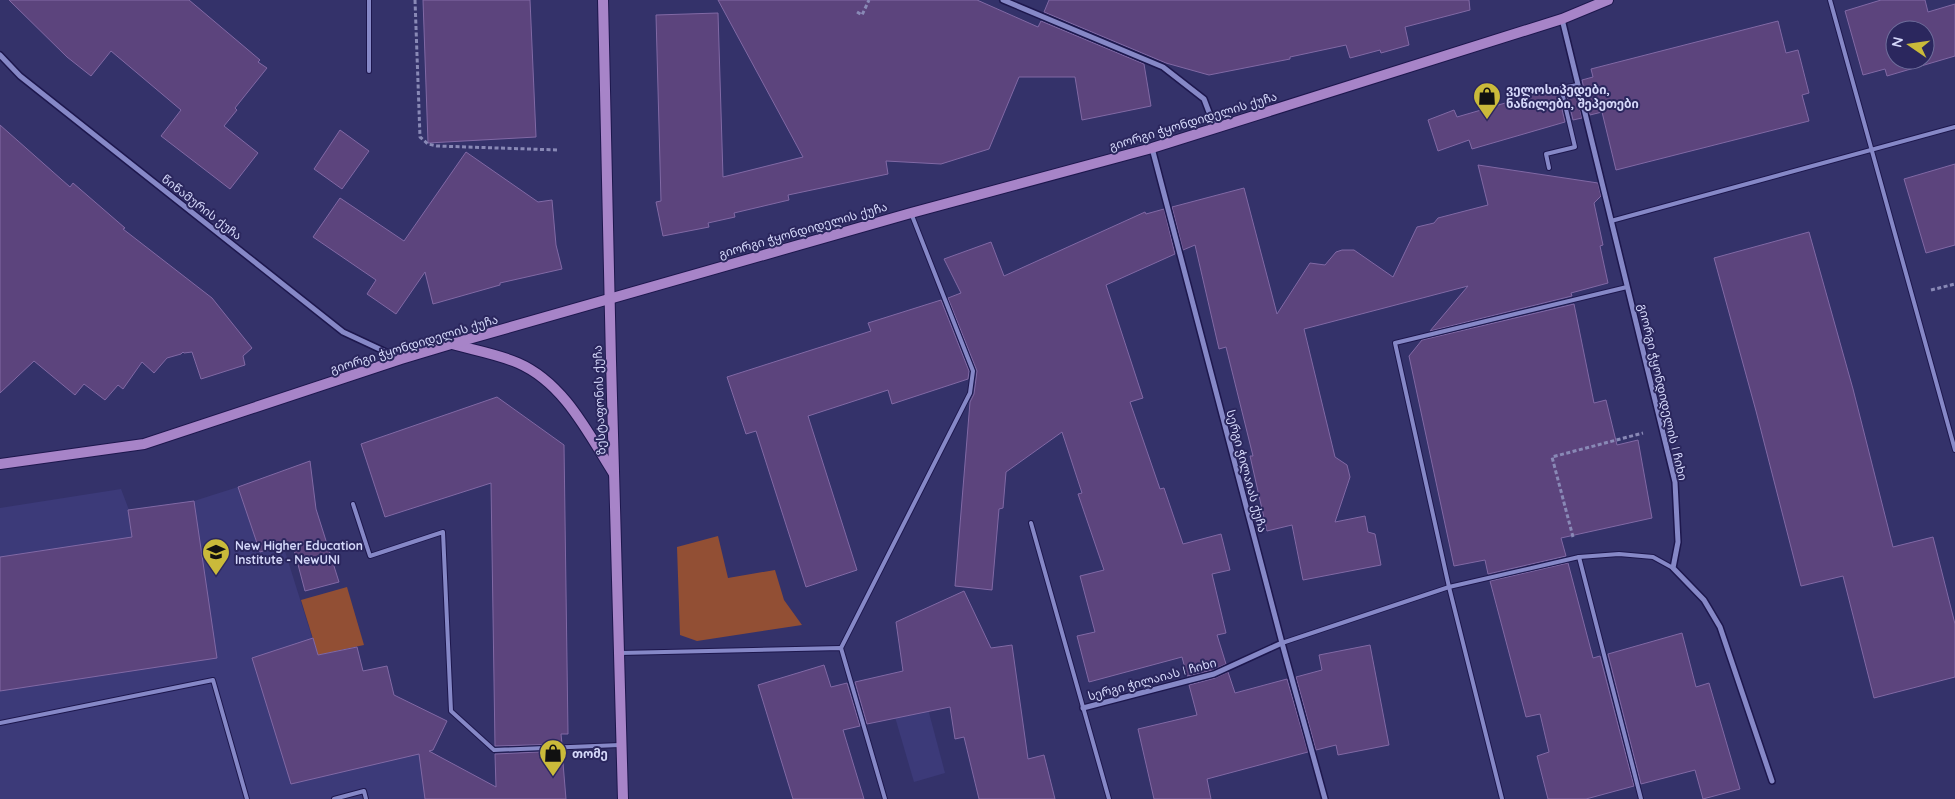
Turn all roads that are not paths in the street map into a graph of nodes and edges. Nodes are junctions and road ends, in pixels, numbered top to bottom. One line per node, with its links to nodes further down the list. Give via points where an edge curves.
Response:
1 (369, 0): 8 (lane)
2 (603, 0): 18 (street, ზესტაფონის ქუჩა)
3 (1003, 0): 11 (street, via 1162,67 1204,99)
4 (1608, 0): 6 (street, გიორგი ჭყონდიდელის ქუჩა)
5 (1830, 0): 13 (lane)
6 (1562, 19): 9 (street, გიორგი ჭყონდიდელის I ჩიხი); 11 (street, გიორგი ჭყონდიდელის ქუჩა)
7 (0, 55): 20 (street, წიწამურის ქუჩა, via 20,76 343,332)
8 (369, 71)
9 (1578, 84): 14 (lane, via 1561,88 1575,147 1546,154); 16 (street, გიორგი ჭყონდიდელის I ჩიხი)
10 (1955, 127): 13 (lane)
11 (1214, 128): 12 (street, გიორგი ჭყონდიდელის ქუჩა)
12 (1152, 148): 15 (street, გიორგი ჭყონდიდელის ქუჩა); 29 (street, სერგი ჭილაიას ქუჩა)
13 (1872, 150): 16 (lane); 21 (lane)
14 (1549, 168)
15 (910, 213): 18 (street, გიორგი ჭყონდიდელის ქუჩა); 30 (lane, via 973,371 970,393)
16 (1611, 221): 17 (street, გიორგი ჭყონდიდელის I ჩიხი)
17 (1627, 287): 27 (street, გიორგი ჭყონდიდელის I ჩიხი, via 1675,482 1678,542); 28 (lane, via 1395,343)
18 (610, 299): 19 (street, გიორგი ჭყონდიდელის ქუჩა); 23 (street, ზესტაფონის ქუჩა)
19 (451, 344): 20 (street, გიორგი ჭყონდიდელის ქუჩა); 23 (street, via 518,363 548,381 571,407)
20 (401, 359): 22 (street, გიორგი ჭყონდიდელის ქუჩა, via 144,444)
21 (1955, 450)
22 (0, 464)
23 (614, 474): 31 (street, ზესტაფონის ქუჩა)
24 (353, 504): 34 (lane, via 370,556 443,532 451,712 494,750)
25 (1031, 523): 32 (lane)
26 (1579, 558): 27 (lane, via 1619,554 1653,557); 28 (lane); 44 (lane)
27 (1673, 568): 35 (street, via 1704,600 1720,627)
28 (1450, 586): 29 (lane); 43 (lane)
29 (1282, 644): 32 (street, სერგი ჭილაიას I ჩიხი, via 1214,674); 42 (street, სერგი ჭილაიას ქუჩა)
30 (841, 648): 31 (lane); 40 (lane)
31 (618, 652): 34 (street, ზესტაფონის ქუჩა)
32 (1083, 708): 41 (lane)
33 (0, 723): 36 (lane, via 213,680)
34 (620, 745): 39 (street, ზესტაფონის ქუჩა)
35 (1772, 781)
36 (247, 799)
37 (334, 799): 38 (lane, via 364,791)
38 (366, 799)
39 (623, 799)
40 (885, 799)
41 (1109, 799)
42 (1325, 799)
43 (1502, 799)
44 (1641, 799)

